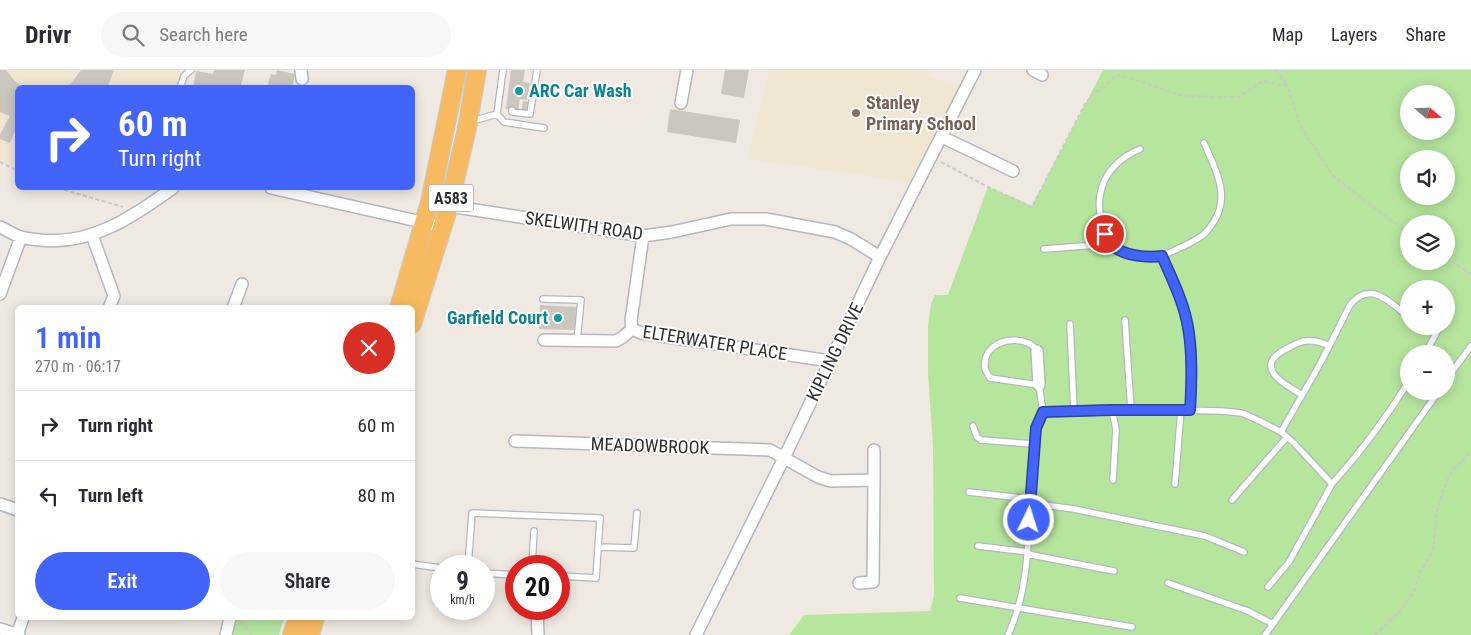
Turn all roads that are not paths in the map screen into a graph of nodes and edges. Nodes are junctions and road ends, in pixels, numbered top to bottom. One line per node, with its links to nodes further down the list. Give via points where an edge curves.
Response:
1 (191, 70): 8 (lane)
2 (457, 70): 20 (highway, A583)
3 (477, 70): 12 (highway, A583)
4 (504, 70): 11 (lane)
5 (537, 70): 10 (lane, via 530,114)
6 (687, 70): 9 (street)
7 (976, 70): 14 (street, KIPLING DRIVE)
8 (181, 85)
9 (681, 103)
10 (512, 110)
11 (496, 114): 12 (lane); 13 (lane, via 504,122)
12 (467, 122): 21 (highway, A583)
13 (544, 128)
14 (942, 136): 17 (street); 31 (street, KIPLING DRIVE)
15 (1204, 143): 30 (lane, via 1218,173 1222,191 1218,215 1201,237)
16 (1140, 148): 28 (lane, via 1123,158 1103,182 1099,210)
17 (1013, 171)
18 (170, 190): 25 (street, via 140,212)
19 (280, 190): 22 (street)
20 (430, 202): 21 (street, SKELWITH ROAD); 22 (highway, A583)
21 (449, 206): 24 (highway, A583); 26 (street, SKELWITH ROAD)
22 (424, 222): 24 (street); 37 (highway, A583)
23 (0, 227): 27 (street)
24 (444, 227): 39 (highway, A583)
25 (92, 235): 27 (street, via 52,241); 35 (street, via 114,296)
26 (643, 236): 31 (street, SKELWITH ROAD, via 731,219 766,219 835,232); 42 (street)
27 (21, 238): 33 (street)
28 (1111, 244): 29 (lane); 30 (lane, via 1127,253 1152,258)
29 (1044, 249)
30 (1162, 256): 57 (lane, via 1188,326 1192,382)
31 (880, 257): 48 (street, KIPLING DRIVE)
32 (242, 284): 36 (street)
33 (0, 294)
34 (543, 299): 44 (lane, via 581,300)
35 (112, 305)
36 (234, 305)
37 (400, 305)
38 (1400, 311): 45 (lane, via 1377,294 1363,294 1350,305)
39 (415, 315)
40 (1125, 320): 55 (lane)
41 (1070, 324): 58 (lane)
42 (632, 329): 44 (street, ELTERWATER PLACE, via 616,341); 48 (street, ELTERWATER PLACE)
43 (544, 340): 44 (street, ELTERWATER PLACE)
44 (578, 341)
45 (1329, 346): 52 (lane); 52 (lane, via 1319,341 1304,341 1271,360 1275,377)
46 (1471, 346): 49 (lane)
47 (1037, 351): 50 (street); 50 (lane, via 1029,343 1009,340 992,346 985,368 990,378)
48 (830, 362): 66 (street, KIPLING DRIVE)
49 (1455, 368)
50 (1039, 385): 59 (lane)
51 (1400, 394): 70 (lane, via 1354,460)
52 (1302, 395): 61 (lane)
53 (1433, 400): 98 (lane)
54 (1112, 410): 55 (lane); 58 (lane); 68 (lane, via 1116,429)
55 (1131, 410): 56 (lane)
56 (1180, 410): 57 (lane); 69 (lane)
57 (1190, 410): 61 (lane, via 1242,413)
58 (1074, 411): 59 (lane)
59 (1043, 412): 64 (lane)
60 (973, 426): 64 (lane, via 981,440)
61 (1281, 432): 62 (lane)
62 (1287, 437): 70 (lane); 72 (lane)
63 (515, 441): 66 (street, MEADOWBROOK, via 770,450)
64 (1034, 444): 73 (lane)
65 (877, 454): 67 (street)
66 (784, 458): 67 (street, MEADOWBROOK, via 831,481); 106 (street, KIPLING DRIVE)
67 (874, 480): 88 (street, via 873,582)
68 (1113, 480)
69 (1175, 484)
70 (1332, 484): 90 (lane, via 1290,562)
71 (968, 492): 73 (lane)
72 (1232, 500)
73 (1030, 501): 80 (lane, via 1205,536); 81 (lane)
74 (0, 504): 75 (street)
75 (15, 509)
76 (636, 513): 79 (lane, via 634,548)
77 (534, 531): 83 (lane)
78 (978, 546): 81 (lane)
79 (598, 547): 82 (lane, via 600,518 472,513); 87 (lane, via 596,578)
80 (1244, 552)
81 (1028, 553): 86 (lane); 92 (lane)
82 (469, 555)
83 (533, 555)
84 (415, 564): 85 (lane)
85 (430, 566)
86 (1114, 571)
87 (570, 577)
88 (859, 583)
89 (1168, 583): 98 (lane, via 1248,611)
90 (1268, 587)
91 (960, 598): 92 (lane)
92 (1018, 608): 99 (lane); 107 (lane)
93 (22, 620): 101 (street)
94 (230, 620): 102 (street)
95 (297, 620): 103 (highway)
96 (315, 620): 104 (highway)
97 (537, 620): 105 (street)
98 (1273, 624): 108 (lane)
99 (1132, 627)
100 (0, 629): 101 (street)
101 (18, 635)
102 (226, 635)
103 (292, 635)
104 (310, 635)
105 (538, 635)
106 (696, 635)
107 (1008, 635)
108 (1265, 635)

